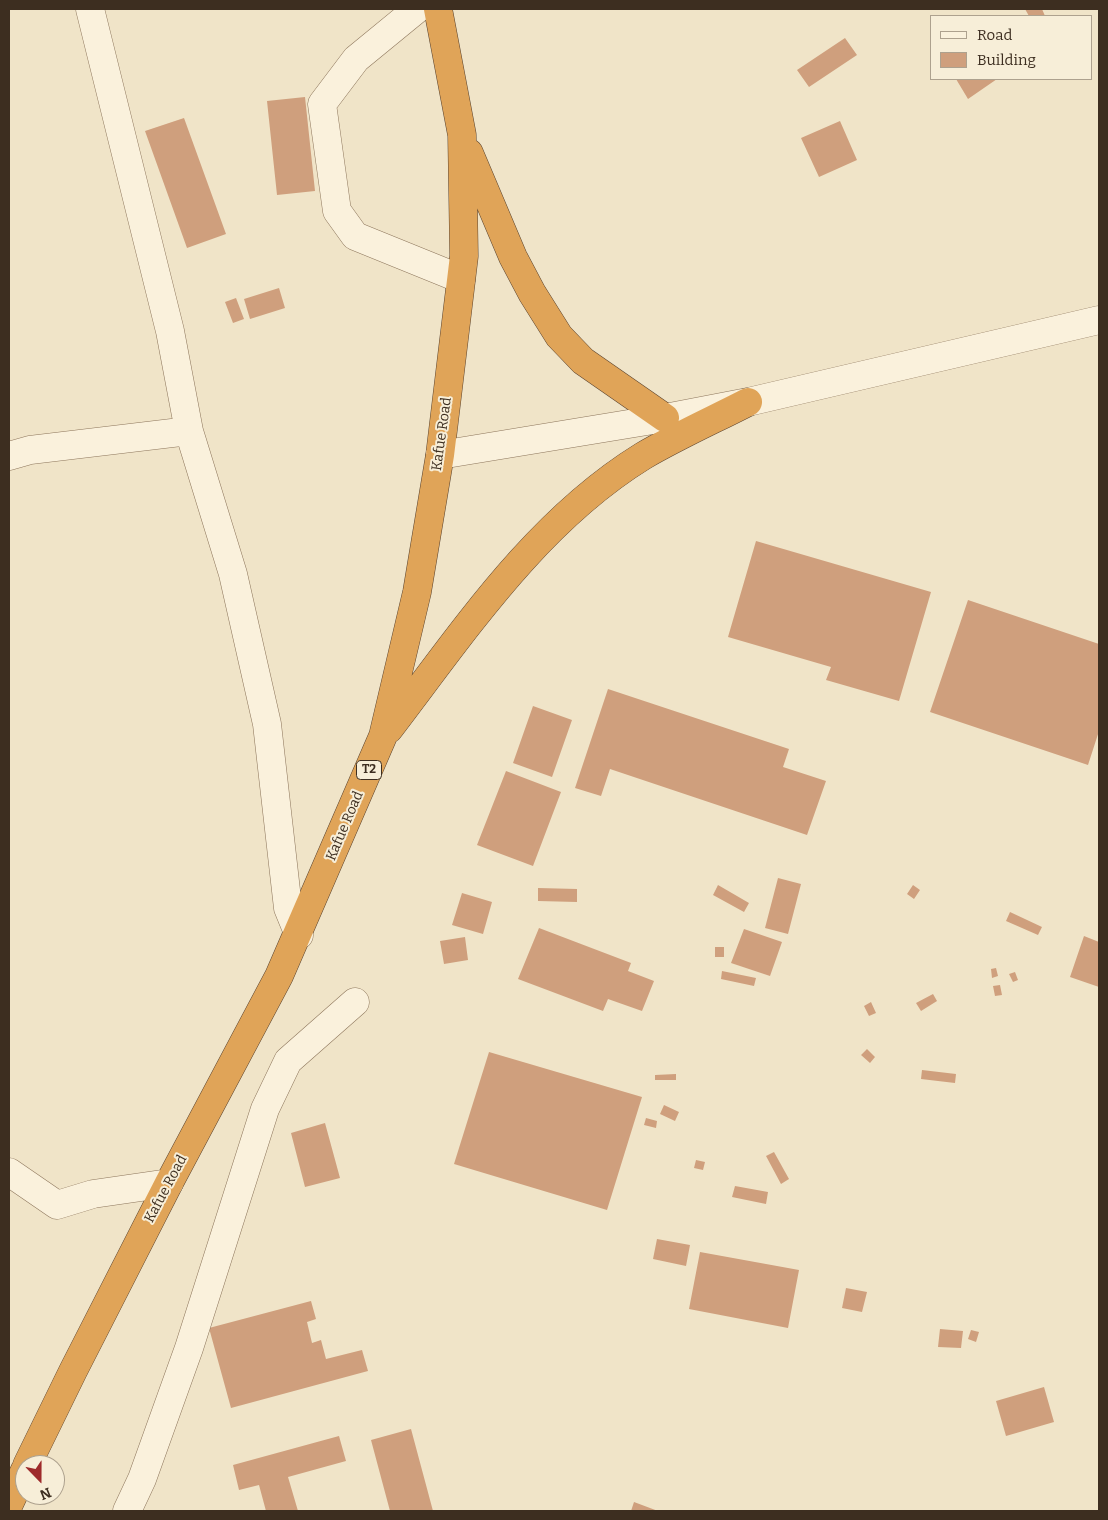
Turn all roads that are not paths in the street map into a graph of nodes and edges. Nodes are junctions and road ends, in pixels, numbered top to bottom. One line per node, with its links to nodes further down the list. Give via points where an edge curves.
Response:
1 (90, 9): 9 (street, via 170,331)
2 (417, 9): 5 (street, via 356,59 322,104 337,211 355,236)
3 (438, 9): 4 (highway, Kafue Road / T2)
4 (462, 135): 5 (highway, Kafue Road / T2, via 465,219); 8 (highway, via 512,256 559,336 583,360)
5 (461, 279): 10 (highway, Kafue Road / T2)
6 (1099, 320): 7 (street)
7 (748, 402): 8 (street); 12 (highway, via 643,456 593,492 557,524 496,588)
8 (665, 418): 10 (street)
9 (189, 431): 11 (street, via 30,450); 13 (street, via 233,574 267,724 288,908)
10 (440, 455): 12 (highway, Kafue Road / T2, via 417,592)
11 (9, 456)
12 (383, 736): 13 (highway, Kafue Road / T2)
13 (298, 935): 16 (highway, Kafue Road / T2)
14 (355, 1002): 20 (street, via 288,1061 265,1109 189,1348 142,1479)
15 (9, 1172): 16 (street, via 57,1205 93,1194)
16 (169, 1183): 17 (highway, Kafue Road / T2)
17 (33, 1455)
18 (15, 1491): 19 (highway)
19 (9, 1504)
20 (127, 1511)

